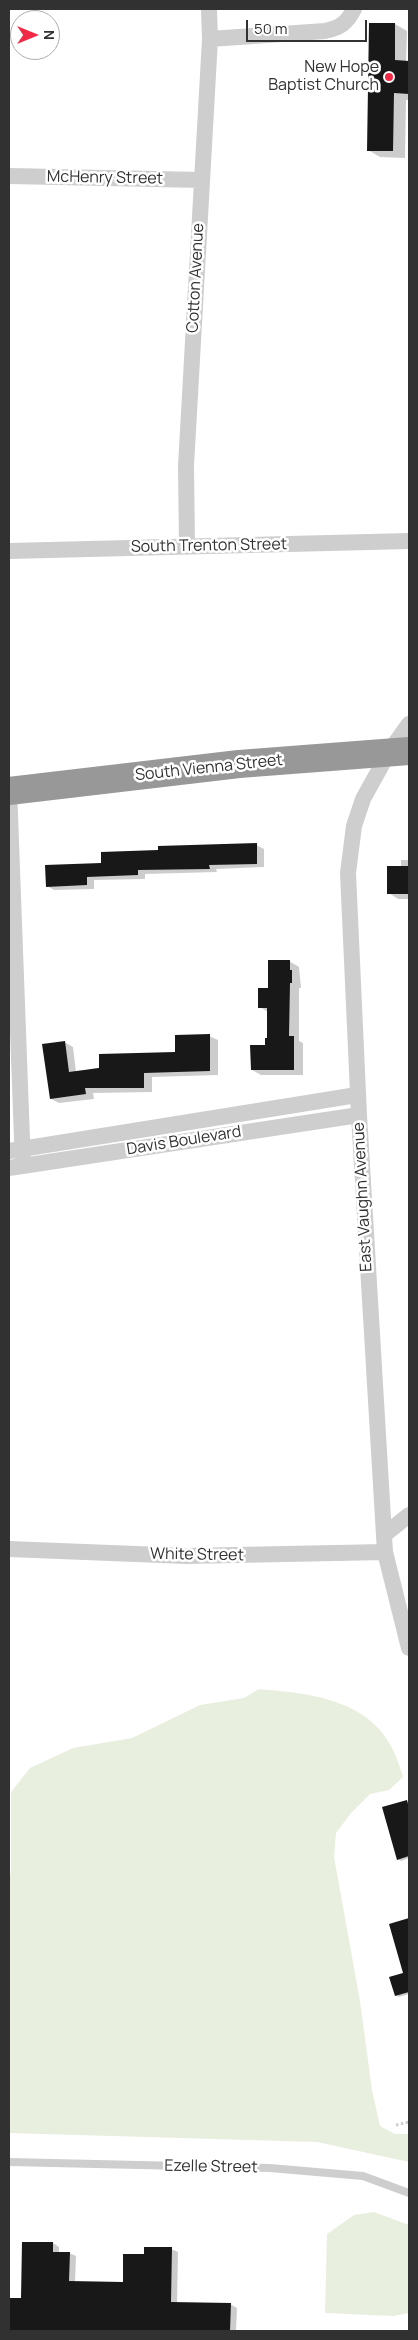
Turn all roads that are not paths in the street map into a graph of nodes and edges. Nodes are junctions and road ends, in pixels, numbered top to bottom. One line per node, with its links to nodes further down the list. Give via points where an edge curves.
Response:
1 (209, 9): 3 (street, Cotton Avenue)
2 (351, 14): 3 (street, via 339,28 325,31)
3 (210, 39): 5 (street, Cotton Avenue)
4 (9, 176): 5 (street, McHenry Street)
5 (202, 180): 7 (street, Cotton Avenue, via 186,466)
6 (409, 541): 7 (street, South Trenton Street)
7 (187, 547): 8 (street, South Trenton Street)
8 (9, 551)
9 (409, 724): 10 (street, East Vaughn Avenue)
10 (399, 751): 11 (highway, South Vienna Street, via 229,765); 12 (street, East Vaughn Avenue, via 363,799 354,826 348,873)
11 (9, 790): 14 (street)
12 (358, 1095): 13 (street, East Vaughn Avenue); 14 (street, Davis Boulevard)
13 (358, 1115): 15 (street, Davis Boulevard); 17 (street, East Vaughn Avenue)
14 (15, 1150): 15 (street)
15 (16, 1167)
16 (409, 1515): 17 (street)
17 (384, 1535): 19 (street, East Vaughn Avenue)
18 (9, 1549): 19 (street, White Street, via 186,1556)
19 (385, 1552): 20 (street, East Vaughn Avenue)
20 (409, 1648)
21 (9, 2162): 22 (lane, Ezelle Street, via 270,2168 363,2176)
22 (409, 2193)

